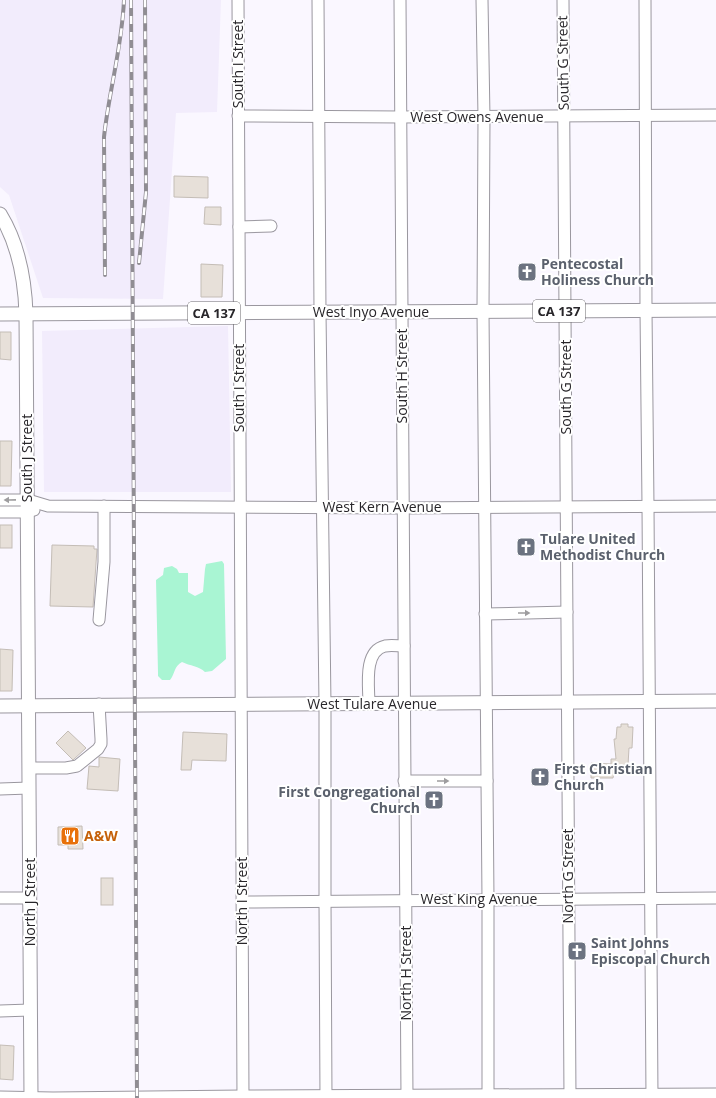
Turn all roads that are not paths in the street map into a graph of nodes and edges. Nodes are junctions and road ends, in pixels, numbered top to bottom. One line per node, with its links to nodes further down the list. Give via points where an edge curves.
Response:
1 (238, 0): 9 (street, South I Street)
2 (318, 0): 11 (street)
3 (400, 0): 12 (street, South H Street)
4 (482, 0): 13 (street)
5 (563, 0): 10 (street, South G Street)
6 (645, 0): 8 (street)
7 (716, 114): 8 (street, West Owens Avenue)
8 (646, 115): 10 (street, West Owens Avenue); 18 (street)
9 (238, 116): 11 (street, West Owens Avenue); 16 (street, South I Street)
10 (564, 116): 13 (street, West Owens Avenue); 17 (street, South G Street)
11 (320, 117): 12 (street, West Owens Avenue); 22 (street)
12 (401, 117): 13 (street, West Owens Avenue); 23 (street, South H Street)
13 (484, 117): 20 (street)
14 (0, 214): 25 (main road, South J Street, via 21,264)
15 (271, 226): 16 (street)
16 (239, 227): 21 (street, South I Street)
17 (565, 310): 18 (main road, West Inyo Avenue / CA 137); 20 (main road, West Inyo Avenue / CA 137); 33 (street, South G Street)
18 (646, 310): 19 (main road, West Inyo Avenue / CA 137); 29 (street)
19 (716, 310)
20 (483, 311): 23 (main road, West Inyo Avenue / CA 137); 32 (street)
21 (239, 312): 22 (main road, West Inyo Avenue / CA 137); 25 (main road, West Inyo Avenue / CA 137); 31 (street, South I Street)
22 (320, 312): 23 (main road, West Inyo Avenue / CA 137); 34 (street)
23 (402, 312): 35 (street, South H Street)
24 (0, 314): 25 (main road, CA 137)
25 (26, 314): 27 (main road, South J Street)
26 (0, 500): 27 (street, one-way to 26)
27 (27, 506): 28 (street, West Kern Avenue); 36 (street); 51 (main road, South J Street)
28 (104, 506): 31 (street, West Kern Avenue); 39 (street, via 104,562)
29 (648, 506): 30 (street, West Kern Avenue); 33 (street, West Kern Avenue); 42 (street)
30 (716, 506)
31 (240, 507): 34 (street, West Kern Avenue); 46 (street, South I Street)
32 (484, 507): 33 (street, West Kern Avenue); 35 (street, West Kern Avenue); 38 (street)
33 (566, 507): 37 (street, South G Street)
34 (322, 508): 35 (street, West Kern Avenue); 47 (street)
35 (403, 508): 40 (street, South H Street)
36 (0, 512)
37 (567, 612): 38 (street, one-way to 37); 44 (street, South G Street)
38 (485, 614): 43 (street)
39 (99, 620)
40 (404, 646): 48 (street, via 384,646 373,653 368,667); 49 (street, South H Street)
41 (716, 701): 42 (main road, West Tulare Avenue)
42 (650, 702): 44 (main road, West Tulare Avenue); 59 (street)
43 (486, 703): 44 (main road, West Tulare Avenue); 49 (main road, West Tulare Avenue); 54 (street)
44 (568, 703): 62 (street, North G Street)
45 (99, 704): 46 (main road, West Tulare Avenue); 51 (main road, West Tulare Avenue); 52 (street, via 101,744 98,749 77,766)
46 (241, 704): 47 (main road, West Tulare Avenue); 65 (street, North I Street)
47 (325, 704): 48 (main road, West Tulare Avenue); 64 (street)
48 (369, 704): 49 (main road, West Tulare Avenue)
49 (404, 704): 53 (street, North H Street)
50 (0, 706): 51 (main road, West Tulare Avenue)
51 (29, 706): 52 (main road, North J Street)
52 (29, 768): 55 (main road, North J Street)
53 (404, 781): 54 (street, one-way to 54); 63 (street, North H Street)
54 (487, 781): 61 (street)
55 (29, 788): 56 (street); 58 (main road, North J Street)
56 (0, 789)
57 (0, 898): 58 (street)
58 (30, 898): 66 (main road, North J Street)
59 (650, 898): 60 (street, West King Avenue); 62 (street, West King Avenue); 71 (street)
60 (716, 898)
61 (488, 899): 62 (street, West King Avenue); 63 (street, West King Avenue); 69 (street)
62 (568, 899): 70 (street, North G Street)
63 (406, 900): 64 (street, West King Avenue); 75 (street, North H Street)
64 (325, 901): 65 (street, West King Avenue); 74 (street)
65 (242, 902): 73 (street, North I Street)
66 (30, 1010): 67 (street); 76 (main road, North J Street)
67 (0, 1011)
68 (716, 1094): 71 (street)
69 (488, 1096): 70 (street); 75 (street)
70 (570, 1096): 71 (street)
71 (652, 1096)
72 (0, 1097): 76 (street)
73 (243, 1097): 74 (street); 77 (street)
74 (326, 1097): 75 (street)
75 (407, 1097)
76 (31, 1098): 77 (street)
77 (111, 1098)

